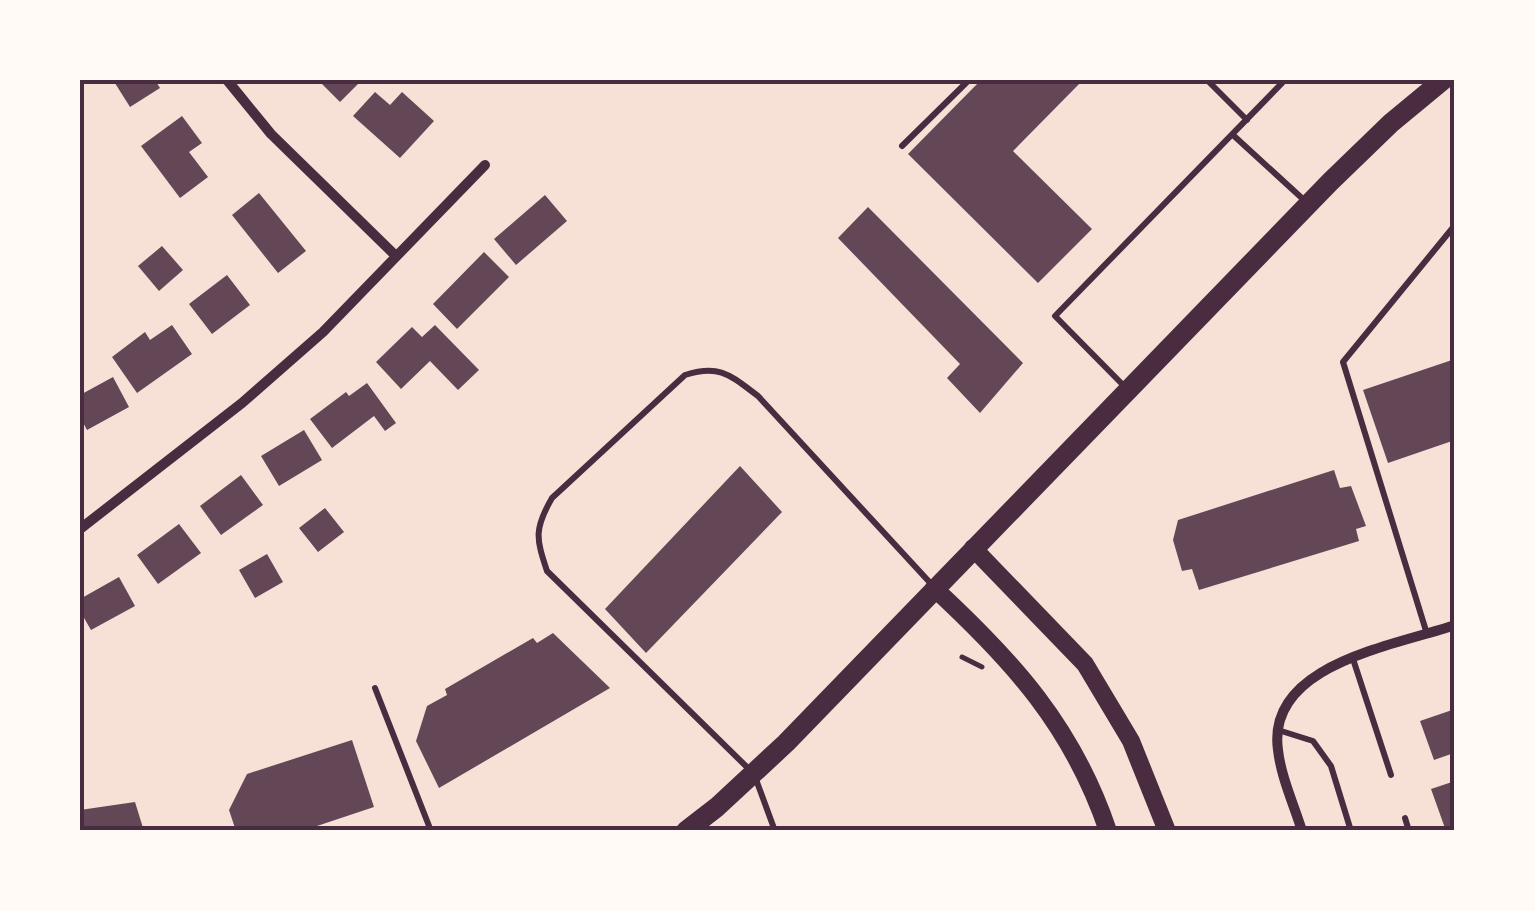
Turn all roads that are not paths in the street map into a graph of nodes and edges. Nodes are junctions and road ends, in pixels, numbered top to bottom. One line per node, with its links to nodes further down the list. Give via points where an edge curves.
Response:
1 (227, 80): 12 (street)
2 (969, 80): 8 (lane)
3 (1206, 80): 6 (lane)
4 (1285, 80): 6 (lane)
5 (1443, 80): 10 (main road)
6 (1247, 120): 7 (lane)
7 (1233, 135): 10 (lane); 13 (lane, via 1055,316)
8 (902, 146)
9 (485, 165): 12 (street)
10 (1309, 204): 13 (main road)
11 (1455, 225): 18 (lane, via 1343,362)
12 (396, 256): 14 (street, via 242,403)
13 (1128, 390): 15 (main road)
14 (80, 529)
15 (973, 548): 16 (main road); 29 (street, via 1085,664 1132,740)
16 (934, 588): 22 (main road); 22 (lane, via 758,396 708,368 685,375 562,485 537,523 547,571); 28 (street, via 1033,690 1072,746)
17 (1455, 626): 18 (street)
18 (1428, 635): 19 (street)
19 (1354, 659): 21 (street, via 1300,684); 23 (lane)
20 (375, 688): 25 (lane)
21 (1277, 730): 30 (street); 31 (lane, via 1312,741 1331,766)
22 (754, 774): 26 (main road); 27 (lane)
23 (1391, 775)
24 (1405, 818): 32 (lane)
25 (430, 831)
26 (686, 831)
27 (775, 831)
28 (1108, 831)
29 (1167, 831)
30 (1302, 831)
31 (1351, 831)
32 (1410, 831)

